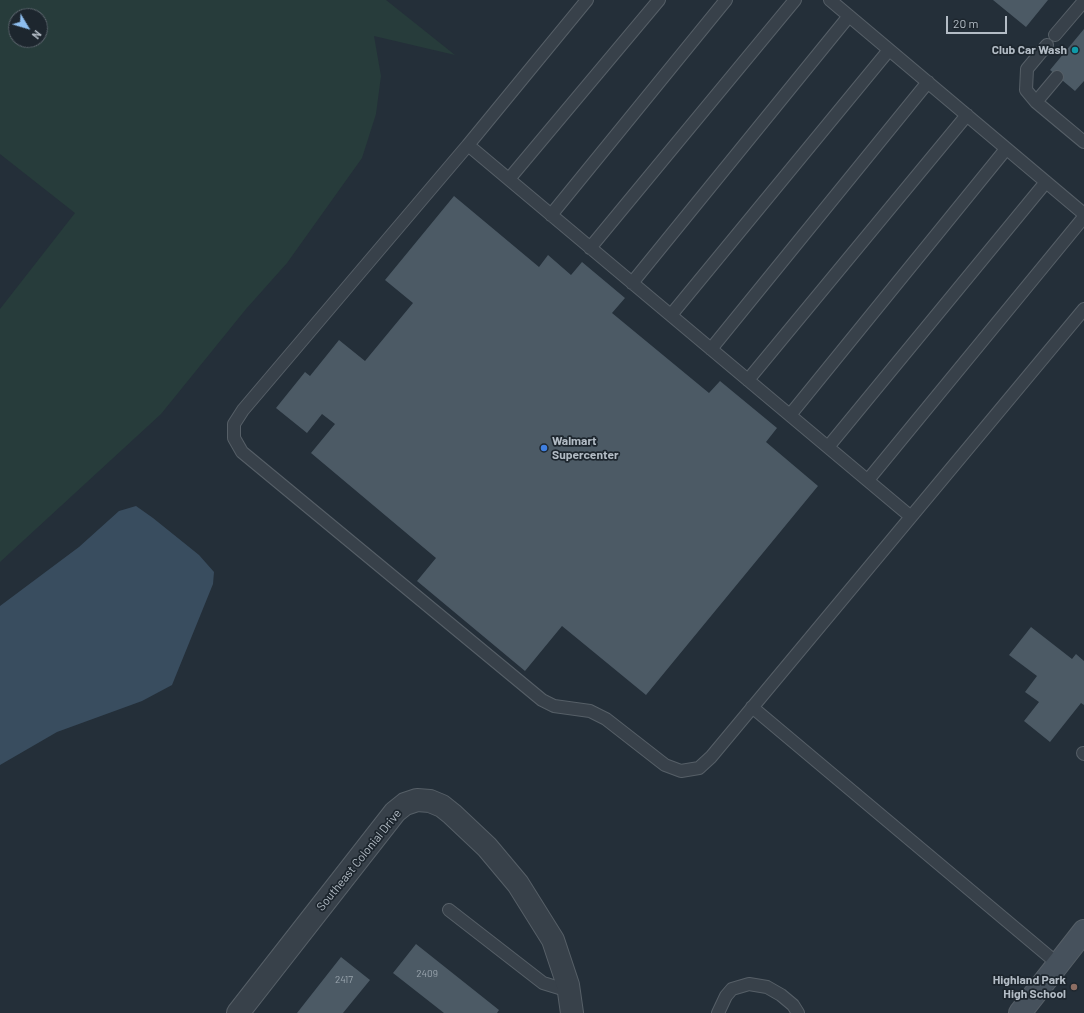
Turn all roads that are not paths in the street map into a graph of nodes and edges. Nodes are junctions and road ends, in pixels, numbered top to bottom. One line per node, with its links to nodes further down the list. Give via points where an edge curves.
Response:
1 (587, 0): 16 (lane)
2 (658, 0): 18 (lane)
3 (726, 0): 21 (lane)
4 (795, 0): 23 (lane)
5 (830, 0): 7 (lane)
6 (1084, 1): 8 (lane)
7 (849, 16): 10 (lane); 24 (lane)
8 (1055, 35)
9 (1047, 45): 13 (lane, via 1027,69 1026,90)
10 (889, 50): 12 (lane); 26 (lane)
11 (1057, 76): 13 (lane)
12 (928, 82): 14 (lane); 27 (lane)
13 (1036, 102): 15 (lane)
14 (966, 115): 17 (lane); 28 (lane)
15 (1084, 142)
16 (468, 145): 18 (lane); 33 (lane, via 243,410 234,424 234,438 242,452 542,700 554,706 590,711 606,719 665,764 681,771 699,768)
17 (1006, 149): 19 (lane); 29 (lane)
18 (508, 179): 21 (lane)
19 (1046, 182): 20 (lane); 30 (lane)
20 (1084, 214)
21 (551, 215): 23 (lane)
22 (1084, 217): 31 (lane)
23 (590, 248): 24 (lane)
24 (632, 283): 26 (lane)
25 (1084, 309): 32 (lane)
26 (671, 315): 27 (lane)
27 (711, 349): 28 (lane)
28 (748, 380): 29 (lane)
29 (790, 415): 30 (lane)
30 (828, 447): 31 (lane)
31 (868, 480): 32 (lane)
32 (910, 516): 33 (lane)
33 (752, 707): 36 (lane)
34 (449, 910): 37 (lane, via 544,983)
35 (1084, 931): 36 (street)
36 (1058, 964): 42 (street)
37 (569, 991): 38 (street, Southeast Colonial Drive, via 553,940 518,884 487,847 452,814 430,801 417,800 405,804 395,812); 39 (street, Southeast Colonial Drive)
38 (238, 1013)
39 (572, 1013)
40 (718, 1013): 41 (lane, via 732,989 749,984 767,987 781,995)
41 (798, 1013)
42 (1020, 1013)

